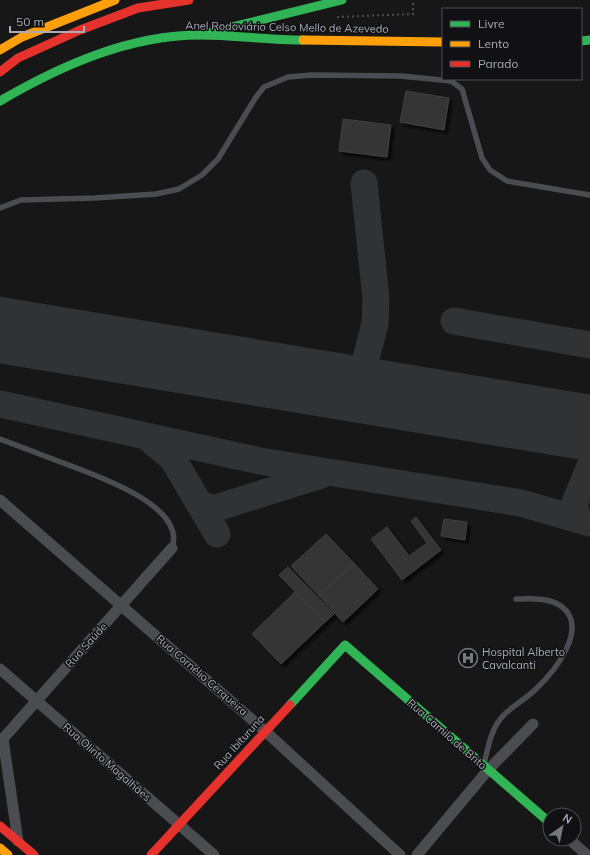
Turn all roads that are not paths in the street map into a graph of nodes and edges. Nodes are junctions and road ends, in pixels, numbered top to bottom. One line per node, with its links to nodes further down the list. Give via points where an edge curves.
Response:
1 (115, 0): 6 (main road, via 22,37)
2 (189, 0): 7 (main road, via 138,8 80,30 18,58)
3 (342, 0): 4 (main road)
4 (199, 35): 5 (main road, Anel Rodoviário Celso Mello de Azevedo, via 296,40); 8 (main road, Anel Rodoviário Celso Mello de Azevedo, via 146,40 92,56 34,80)
5 (442, 42)
6 (0, 50)
7 (0, 72)
8 (0, 101)
9 (590, 195): 10 (lane, via 507,181 496,175 482,158 462,89 451,81 401,76 312,75 288,77 264,88 218,159 202,175 179,189 156,194 21,200)
10 (0, 208)
11 (0, 439): 13 (lane, via 115,482 138,495 173,528)
12 (0, 500): 15 (street, Rua Cornélio Cerqueira)
13 (172, 548): 15 (street, Rua Saúde)
14 (516, 599): 22 (lane, via 541,599 560,605 570,614 574,631 570,644 553,670 536,689 502,716 492,734)
15 (122, 606): 18 (street, Rua Saúde); 20 (street, Rua Cornélio Cerqueira)
16 (345, 645): 20 (main road, Rua Ibituruna); 22 (main road, Rua Camilo de Brito)
17 (0, 669): 18 (street, Rua Olinto Magalhães)
18 (36, 700): 21 (street, Rua Saúde); 24 (street, Rua Olinto Magalhães)
19 (533, 724): 22 (street)
20 (265, 731): 24 (main road, Rua Ibituruna); 33 (street, Rua Cornélio Cerqueira)
21 (1, 740): 26 (street)
22 (486, 768): 23 (main road, Rua Camilo de Brito); 34 (street)
23 (542, 816)
24 (179, 825): 31 (main road, Rua Ibituruna); 32 (street, Rua Olinto Magalhães)
25 (0, 826): 26 (main road)
26 (18, 841): 30 (main road)
27 (578, 847): 35 (street)
28 (0, 848): 29 (main road)
29 (8, 855)
30 (34, 855)
31 (150, 855)
32 (214, 855)
33 (400, 855)
34 (417, 855)
35 (587, 855)

